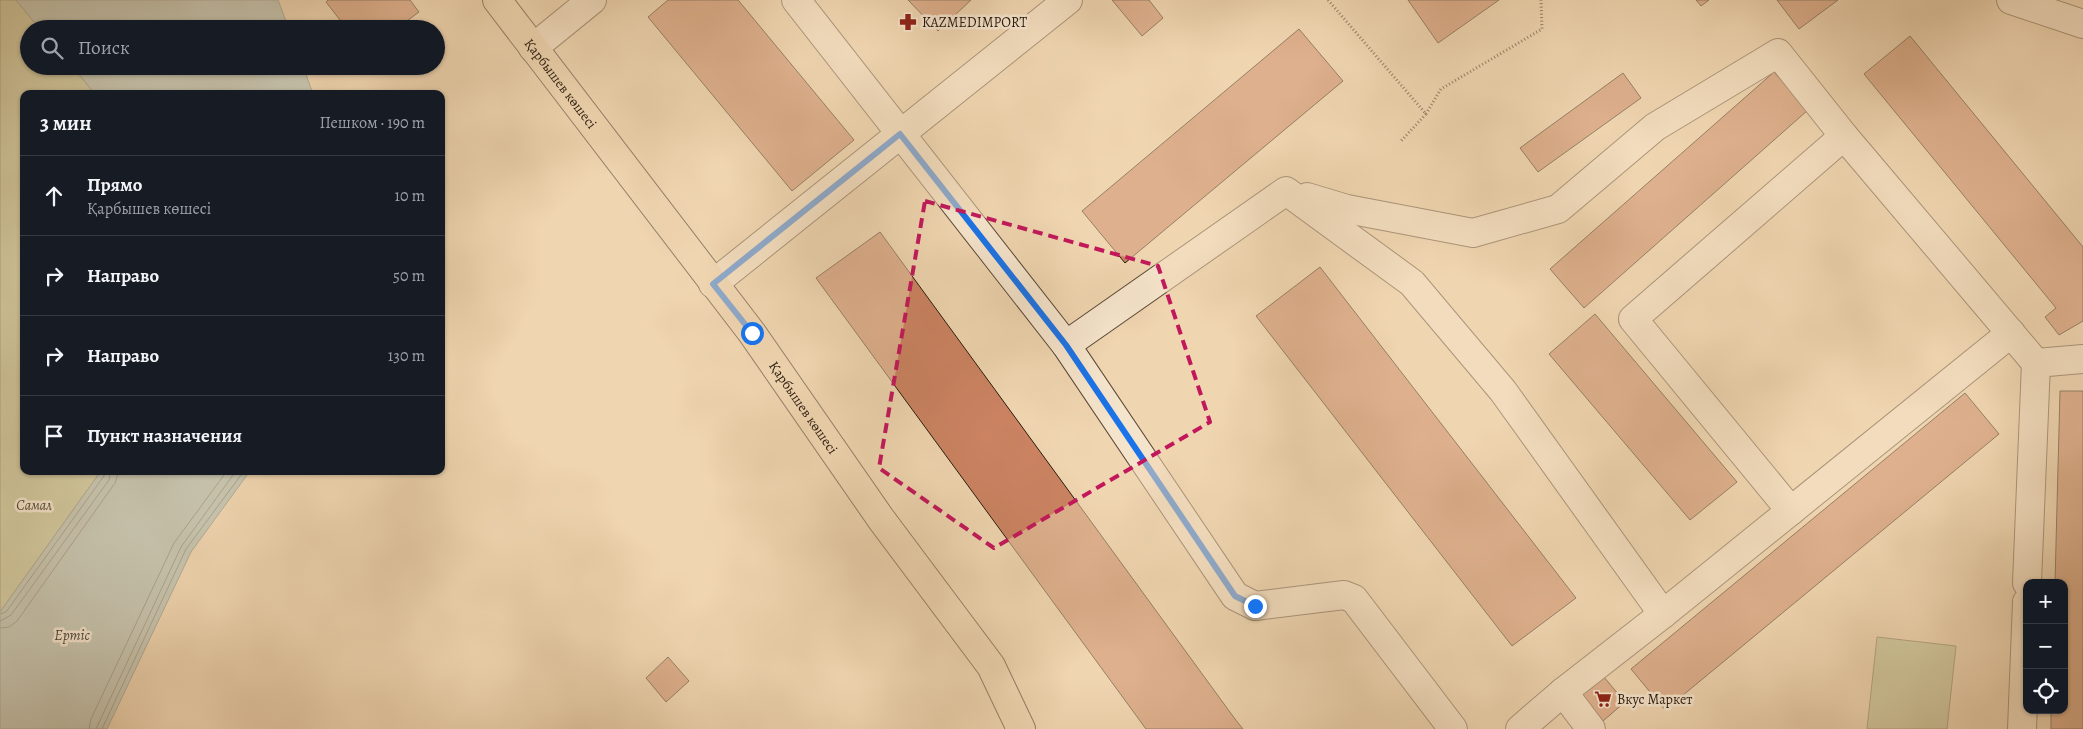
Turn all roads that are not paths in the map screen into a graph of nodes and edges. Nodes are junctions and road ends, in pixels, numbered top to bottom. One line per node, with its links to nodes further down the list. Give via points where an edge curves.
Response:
1 (497, 0): 7 (main road, Қарбышев көшесі)
2 (592, 0): 7 (street)
3 (796, 0): 8 (street)
4 (1068, 0): 8 (street)
5 (2011, 0): 6 (street)
6 (2083, 24)
7 (533, 48): 11 (main road, Қарбышев көшесі)
8 (900, 134): 11 (street); 13 (street)
9 (1844, 136): 10 (street, via 1778,53 1655,127 1558,209 1472,233 1348,209); 12 (street); 16 (street, via 1634,319)
10 (1286, 190): 13 (street); 18 (street, via 1412,283 1503,391)
11 (713, 284): 21 (main road, Қарбышев көшесі, via 752,333 881,519 991,666)
12 (2011, 333): 15 (street); 16 (street)
13 (1066, 345): 22 (street, via 1235,596 1255,606 1344,595 1354,599)
14 (2083, 359): 15 (street)
15 (2036, 363): 17 (street)
16 (1791, 511): 18 (street)
17 (2028, 579)
18 (1663, 614): 20 (street)
19 (2026, 624): 25 (street)
20 (1563, 692): 23 (street); 24 (street)
21 (1022, 729)
22 (1453, 729)
23 (1520, 729)
24 (1591, 729)
25 (2022, 729)

